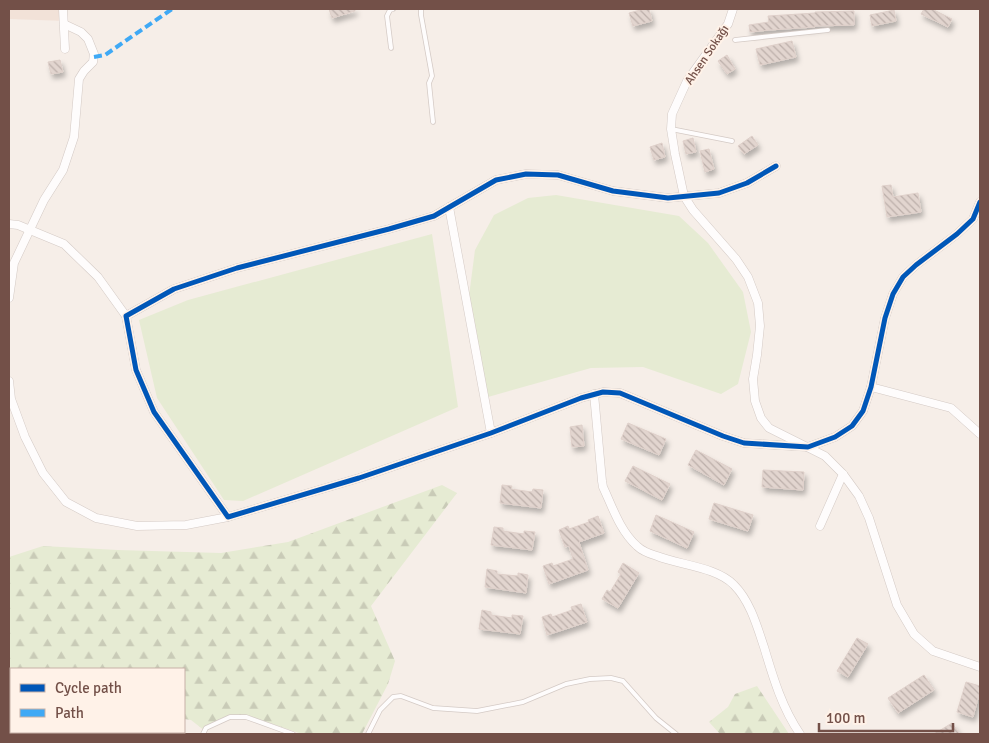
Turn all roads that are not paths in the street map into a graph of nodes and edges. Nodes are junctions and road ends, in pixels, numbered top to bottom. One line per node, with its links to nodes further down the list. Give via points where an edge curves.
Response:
1 (63, 9): 5 (street)
2 (393, 9): 8 (lane, via 387,16)
3 (421, 9): 10 (lane, via 432,76)
4 (733, 9): 11 (street, Ahsen Sokağı, via 728,24 687,81 672,114)
5 (64, 24): 9 (street); 18 (street, via 88,39 94,62 79,79 74,137 64,170 44,200)
6 (828, 30): 7 (lane)
7 (735, 40)
8 (391, 48)
9 (65, 49)
10 (433, 122)
11 (671, 129): 12 (lane); 14 (street, Ahsen Sokağı)
12 (732, 141)
13 (776, 166): 14 (street, via 747,183 719,192)
14 (684, 196): 16 (street, via 668,198 613,191 558,175 526,174 496,180); 26 (street, via 736,258 758,303 760,326 753,379 760,418 769,428)
15 (980, 202): 22 (street, via 973,219 958,234 916,265 900,282 884,318)
16 (449, 207): 20 (street, via 434,216 237,268 174,289); 24 (street)
17 (9, 224): 18 (street)
18 (30, 230): 19 (street, via 14,263); 20 (street, via 64,244 98,277)
19 (9, 298)
20 (126, 316): 28 (street, via 136,370 154,412)
21 (9, 382): 28 (street, via 11,399 25,437 43,472 66,502 96,518 137,526 186,525)
22 (871, 387): 25 (street, via 951,408); 26 (street, via 863,411 852,426 835,437)
23 (594, 394): 24 (street); 26 (street, via 620,393 744,444); 35 (street, via 603,487 625,532 648,553 715,572 734,585 757,626 774,680)
24 (491, 432): 28 (street, via 359,478)
25 (980, 434)
26 (808, 447): 27 (street, via 825,456)
27 (843, 474): 29 (street); 30 (street, via 859,496 869,518 897,605 914,634 933,651)
28 (228, 517)
29 (820, 526)
30 (980, 667)
31 (204, 734): 32 (lane, via 206,728 230,717 246,717)
32 (293, 734)
33 (368, 734): 34 (lane, via 380,710 393,697 401,696 433,708 477,711 522,702 590,678 623,681 656,718)
34 (676, 734)
35 (800, 734)

